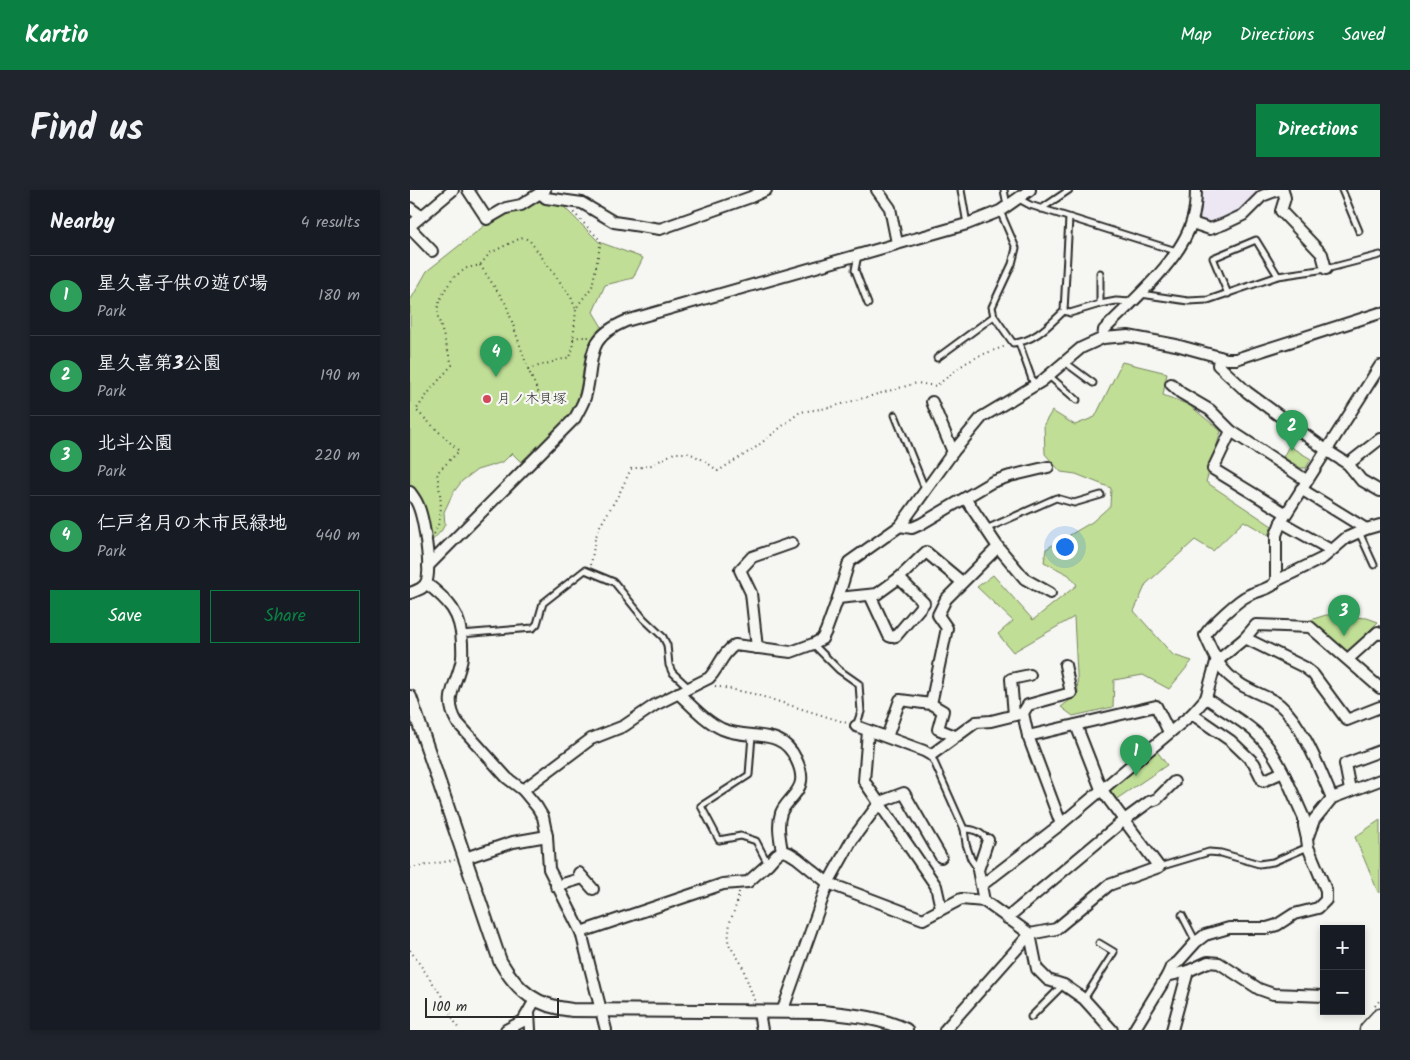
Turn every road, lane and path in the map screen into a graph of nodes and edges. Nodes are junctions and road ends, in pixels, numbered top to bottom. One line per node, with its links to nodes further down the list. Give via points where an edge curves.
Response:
1 (453, 190): 19 (street)
2 (468, 190): 13 (street, via 487,219 506,208 521,205)
3 (766, 190): 15 (street, via 660,229 614,222 582,203)
4 (877, 190): 25 (street, via 890,208)
5 (962, 190): 22 (lane)
6 (1004, 190): 17 (lane)
7 (1030, 190): 14 (street)
8 (1069, 190): 18 (lane)
9 (1196, 190): 21 (street)
10 (1278, 190): 21 (street, via 1262,196 1243,215 1224,224 1210,229)
11 (1283, 190): 31 (street, via 1285,198 1281,211 1322,254)
12 (1342, 190): 24 (lane)
13 (542, 191): 15 (street, via 546,198)
14 (1018, 198): 17 (street); 18 (lane)
15 (562, 200): 39 (path, via 601,241 592,287)
16 (410, 208): 19 (street)
17 (1003, 209): 22 (street); 42 (lane, via 1016,248 992,307)
18 (1041, 209): 20 (lane)
19 (421, 216): 23 (street)
20 (1069, 218): 27 (lane); 40 (lane)
21 (1192, 223): 27 (street)
22 (967, 224): 25 (street)
23 (410, 227): 26 (street)
24 (1359, 231)
25 (897, 243): 28 (street)
26 (432, 251)
27 (1176, 252): 34 (street)
28 (858, 256): 37 (lane, via 855,270); 45 (street, via 626,321)
29 (1380, 256): 31 (lane)
30 (480, 265): 39 (path, via 490,253 523,237 530,241 566,290); 52 (path, via 506,304); 79 (path, via 455,276 438,304 438,316 452,365 416,410 459,452 437,473 440,516 437,530)
31 (1326, 269): 33 (lane)
32 (1100, 273): 38 (lane)
33 (1278, 276): 35 (lane); 35 (lane, via 1256,240 1213,258)
34 (1141, 294): 35 (lane, via 1188,301); 36 (street)
35 (1228, 294)
36 (1131, 302): 38 (lane); 43 (street, via 1104,330)
37 (868, 304)
38 (1100, 304): 40 (lane)
39 (576, 310): 44 (path)
40 (1064, 312): 47 (lane, via 1039,334)
41 (1380, 313): 48 (street, via 1236,359)
42 (994, 316): 46 (lane); 49 (lane)
43 (1103, 338): 48 (street, via 1128,336); 50 (street, via 1081,348)
44 (573, 339): 45 (path); 52 (path, via 570,357)
45 (599, 339): 83 (street, via 591,355 586,395 575,418)
46 (1013, 343): 47 (lane); 84 (path, via 964,364 936,386 917,383 828,408 800,412 755,448 718,471 689,453 674,453 632,470 600,526)
47 (1019, 343): 56 (lane)
48 (1219, 357): 63 (street, via 1218,365 1247,392)
49 (937, 358)
50 (1066, 363): 53 (street); 54 (lane)
51 (1380, 366): 63 (street)
52 (528, 369): 59 (path)
53 (1049, 376): 56 (street); 57 (lane)
54 (1094, 383)
55 (1171, 384): 61 (street, via 1210,410)
56 (1034, 386): 64 (street, via 982,417)
57 (1077, 400)
58 (932, 402): 64 (street)
59 (543, 403)
60 (895, 415): 68 (lane)
61 (1231, 431): 67 (street); 73 (street, via 1213,469)
62 (1380, 439): 65 (street)
63 (1326, 450): 65 (street); 67 (street)
64 (953, 452): 68 (street)
65 (1348, 464): 69 (street, via 1362,480)
66 (1048, 467): 72 (street, via 992,482)
67 (1304, 484): 73 (street); 77 (street)
68 (926, 490): 75 (street)
69 (1380, 491)
70 (410, 492): 79 (street, via 418,505)
71 (1101, 495): 76 (lane, via 1074,503 1056,498)
72 (966, 499): 75 (street, via 912,528); 76 (street)
73 (1283, 517): 81 (street); 86 (street, via 1276,535)
74 (1380, 525): 77 (street)
75 (900, 526): 92 (street, via 849,562)
76 (986, 529): 80 (street)
77 (1363, 530): 81 (street); 82 (lane)
78 (792, 543): 97 (street, via 752,558 740,570 751,593)
79 (426, 544): 83 (street)
80 (998, 547): 87 (street); 90 (street, via 1024,579)
81 (1331, 550): 86 (street, via 1323,558)
82 (1374, 565)
83 (428, 566): 88 (street)
84 (590, 572): 93 (lane, via 585,570 542,603 533,628); 103 (lane, via 614,582 663,637 672,672)
85 (899, 578): 87 (street, via 926,552); 91 (street, via 877,594); 91 (street, via 924,603 896,636 889,636)
86 (1276, 581): 99 (street, via 1274,586 1247,595 1210,627 1205,635)
87 (962, 582): 108 (street, via 946,599 938,615 947,628)
88 (426, 583): 89 (street, via 420,590); 93 (street, via 451,606)
89 (410, 593)
90 (1050, 593)
91 (870, 595): 92 (street)
92 (838, 598): 96 (street, via 822,640)
93 (461, 634): 126 (street, via 462,661 451,696 452,713 507,778)
94 (1380, 634): 98 (street, via 1378,632)
95 (1245, 638): 98 (street, via 1256,626 1310,627); 99 (street); 109 (street, via 1313,674 1347,720)
96 (813, 644): 97 (street, via 791,652); 113 (lane, via 839,670 859,684 861,712)
97 (757, 648): 102 (street, via 735,645 730,648 714,673)
98 (1348, 659): 104 (street)
99 (1216, 662): 107 (street); 128 (street, via 1237,684 1279,704 1314,757)
100 (1065, 665): 110 (street, via 1071,693 1028,705)
101 (1030, 676): 110 (street, via 1011,679)
102 (700, 683): 103 (street); 113 (path, via 754,694)
103 (689, 688): 105 (street)
104 (1380, 688)
105 (678, 693): 116 (street, via 708,721 723,729); 126 (street, via 624,726 591,739)
106 (410, 697): 138 (street)
107 (1206, 698): 111 (street); 122 (street, via 1253,731 1269,748)
108 (931, 704): 117 (street, via 943,711 938,729); 119 (street, via 900,700)
109 (1380, 707)
110 (1019, 714): 117 (street, via 976,722); 118 (street)
111 (1192, 714): 115 (street); 122 (street, via 1231,741 1254,763 1262,781)
112 (1076, 725): 115 (street, via 1156,706); 118 (street); 125 (street)
113 (856, 726): 114 (street)
114 (868, 731): 119 (street); 129 (street, via 864,781)
115 (1169, 732): 125 (street)
116 (752, 735): 136 (street, via 777,738 793,752 799,766 801,783 781,813); 139 (lane, via 749,776 702,806 719,840 740,836 756,841)
117 (955, 736): 121 (street)
118 (1028, 736): 131 (street)
119 (887, 737): 121 (street)
120 (1380, 750): 127 (street, via 1345,764)
121 (931, 755): 132 (lane)
122 (1283, 772): 135 (street, via 1304,818)
123 (1380, 780): 127 (street)
124 (1174, 782): 130 (street, via 1157,799)
125 (1101, 789): 130 (street); 131 (street)
126 (523, 790): 133 (street, via 543,817)
127 (1350, 790): 128 (street)
128 (1332, 798): 135 (street, via 1314,820)
129 (880, 802): 137 (street, via 904,793); 144 (street, via 852,840); 149 (street, via 936,886)
130 (1123, 820): 140 (street); 151 (street)
131 (1061, 824): 145 (street)
132 (964, 829): 134 (lane, via 974,829); 142 (lane, via 971,859)
133 (547, 836): 138 (street, via 513,842); 146 (street, via 550,869)
134 (988, 840): 142 (street)
135 (1308, 843): 140 (lane, via 1273,862 1259,864 1209,852); 154 (street, via 1326,890 1326,900 1318,908 1294,914 1277,925 1229,928 1205,935)
136 (782, 851): 139 (street); 144 (street, via 798,858)
137 (941, 857)
138 (465, 858): 141 (path); 162 (street, via 500,961 516,985)
139 (768, 864): 143 (street, via 748,882)
140 (1159, 867): 153 (street, via 1109,886 1056,929)
141 (410, 868)
142 (978, 870): 145 (street)
143 (741, 883): 152 (street, via 723,884); 165 (path, via 728,943 741,963)
144 (828, 883): 149 (street, via 923,919); 166 (street)
145 (982, 885): 148 (street)
146 (556, 886): 147 (street, via 581,876); 152 (street)
147 (593, 889)
148 (984, 901): 149 (street, via 961,899); 151 (street)
149 (941, 908)
150 (1182, 915): 154 (lane)
151 (1007, 918): 153 (street)
152 (581, 932): 163 (street)
153 (1030, 934): 159 (street, via 1038,968 1048,980); 176 (street)
154 (1196, 942): 158 (street, via 1171,967)
155 (1099, 943): 161 (lane, via 1114,952)
156 (410, 950): 170 (path, via 441,995)
157 (1188, 971): 158 (street); 160 (street, via 1208,962 1219,963 1259,989 1274,994); 178 (street)
158 (1167, 976): 169 (street)
159 (1064, 985): 161 (street); 167 (lane)
160 (1320, 996)
161 (1084, 999): 177 (street)
162 (535, 1000): 163 (street, via 560,1009); 164 (street)
163 (601, 1010): 165 (street); 173 (street)
164 (529, 1012): 171 (street, via 523,1021); 172 (street)
165 (759, 1012): 166 (street); 174 (street)
166 (782, 1012): 175 (street, via 860,1016)
167 (1031, 1016)
168 (1380, 1018): 179 (highway)
169 (1137, 1028)
170 (459, 1030)
171 (506, 1030)
172 (530, 1030)
173 (606, 1030)
174 (762, 1030)
175 (906, 1030)
176 (945, 1030)
177 (1112, 1030)
178 (1172, 1030)
179 (1369, 1030)

